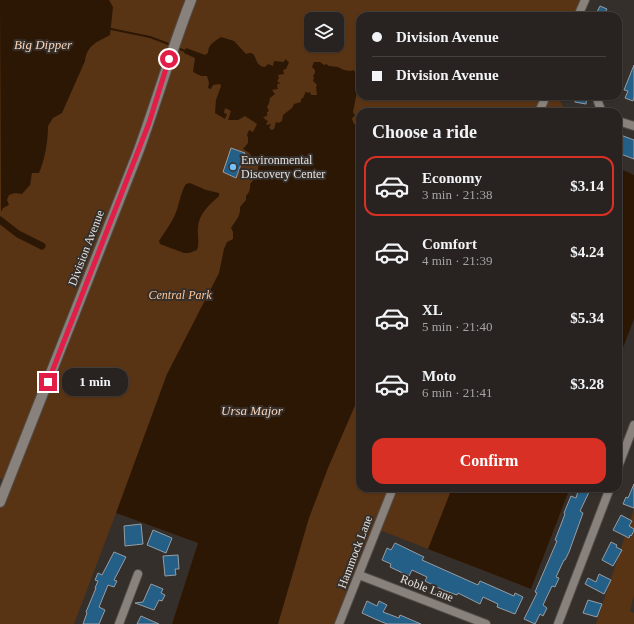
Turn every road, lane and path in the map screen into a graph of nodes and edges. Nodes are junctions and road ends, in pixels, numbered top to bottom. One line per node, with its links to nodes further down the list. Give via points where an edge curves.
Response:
1 (191, 0): 10 (street, Division Avenue, via 173,46 142,142)
2 (584, 0): 3 (street)
3 (580, 12)
4 (622, 122): 5 (street)
5 (634, 126)
6 (634, 425): 7 (street)
7 (622, 456)
8 (391, 492): 12 (street, Hammock Lane)
9 (608, 492): 16 (street)
10 (0, 502)
11 (138, 574): 13 (street)
12 (359, 575): 14 (street, Hammock Lane); 15 (street, Roble Lane)
13 (119, 624)
14 (339, 624)
15 (486, 624)
16 (558, 624)

